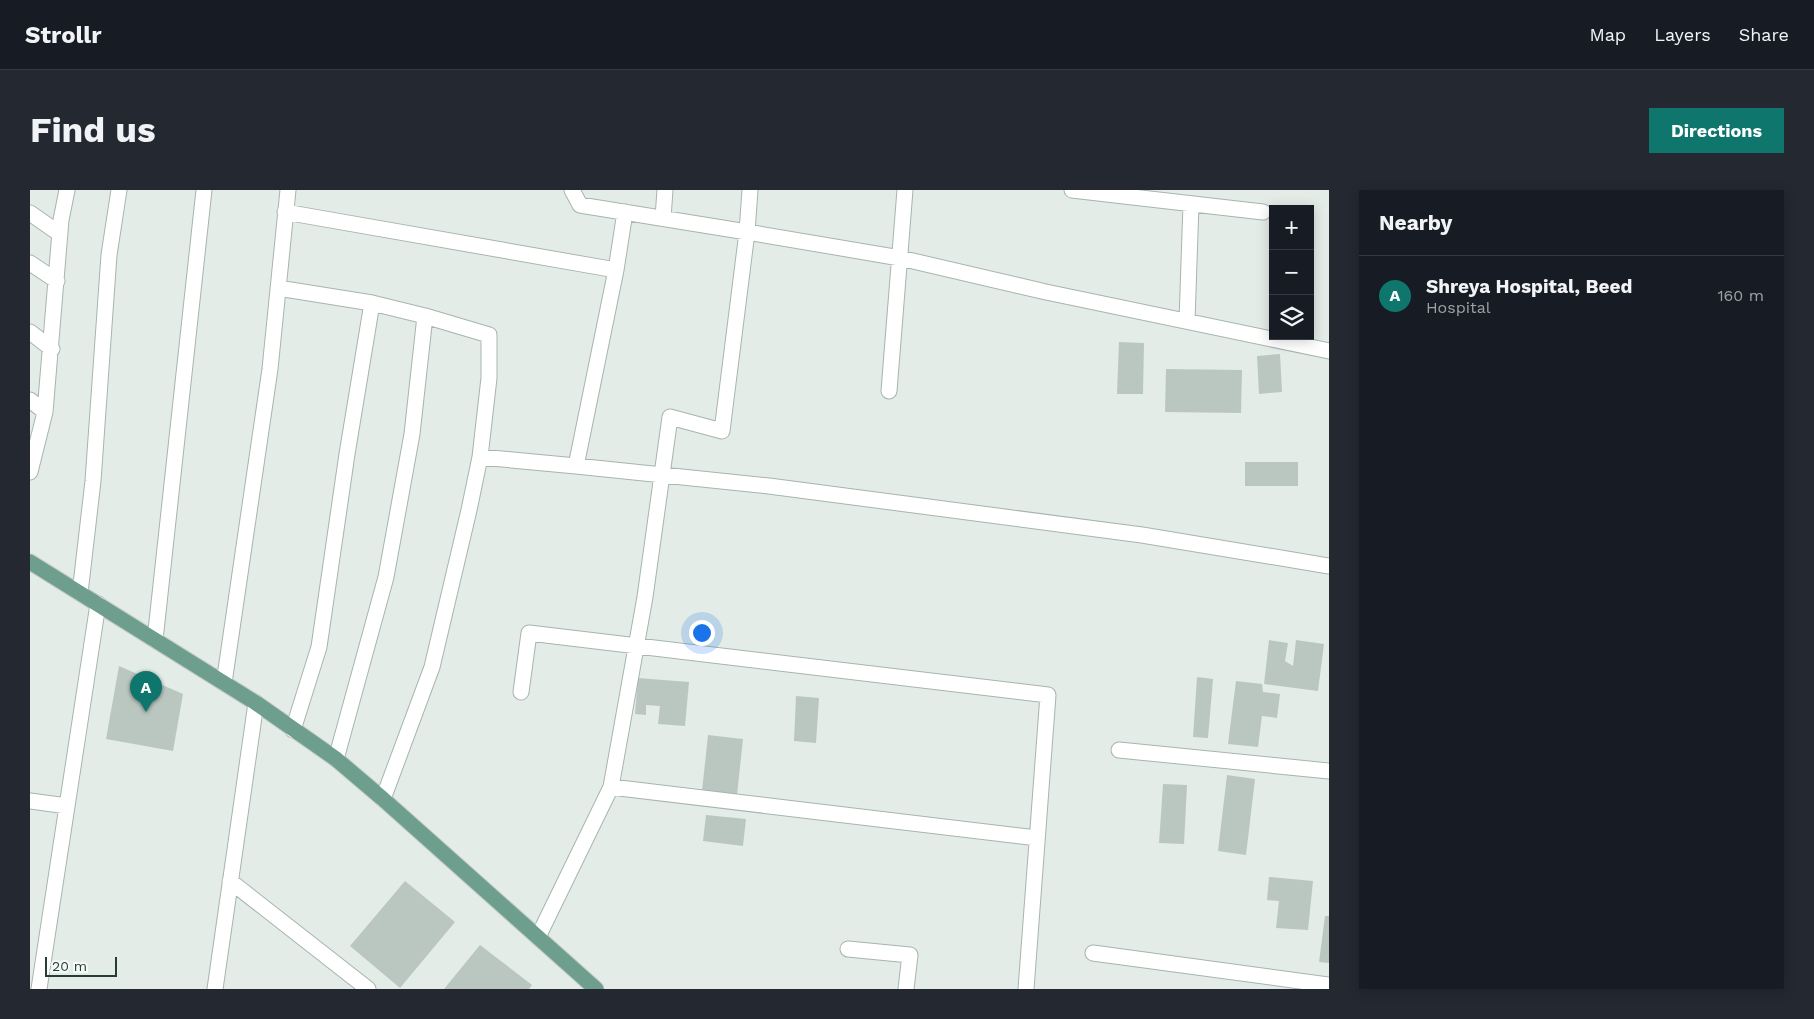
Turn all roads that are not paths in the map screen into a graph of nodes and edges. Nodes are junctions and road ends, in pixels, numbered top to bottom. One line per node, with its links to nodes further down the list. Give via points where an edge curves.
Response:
1 (67, 190): 17 (street)
2 (119, 190): 38 (street, via 109,255 93,481)
3 (204, 190): 40 (street)
4 (288, 190): 11 (street)
5 (572, 190): 12 (street, via 580,205)
6 (664, 190): 15 (street)
7 (750, 190): 16 (street)
8 (906, 190): 18 (street)
9 (1072, 190): 10 (street)
10 (1191, 204): 13 (street); 25 (street)
11 (285, 212): 20 (street); 22 (street)
12 (625, 212): 15 (street); 20 (street)
13 (1263, 212)
14 (30, 213): 17 (street)
15 (663, 218): 16 (street)
16 (747, 232): 18 (street); 35 (street, via 722,431 670,417)
17 (60, 234): 21 (street)
18 (900, 258): 25 (street); 29 (street)
19 (30, 263): 21 (street)
20 (616, 270): 33 (street)
21 (57, 281): 27 (street)
22 (278, 288): 23 (street); 42 (street, via 270,368)
23 (372, 303): 24 (street); 45 (street, via 319,647)
24 (425, 316): 32 (street, via 489,335 489,378); 47 (street, via 412,434 386,577)
25 (1187, 321): 28 (street)
26 (30, 332): 27 (street)
27 (52, 349): 31 (street)
28 (1329, 351)
29 (889, 391)
30 (30, 400): 31 (street)
31 (45, 412): 34 (street)
32 (480, 457): 33 (street); 50 (street, via 432,667)
33 (576, 466): 35 (street)
34 (30, 472)
35 (662, 476): 37 (street, via 769,486 1142,536); 41 (street)
36 (30, 562): 38 (main road)
37 (1329, 566)
38 (80, 593): 39 (main road)
39 (98, 604): 40 (main road); 52 (street)
40 (155, 640): 42 (main road)
41 (636, 646): 43 (street, via 529,634); 49 (street); 53 (street, via 1048,695)
42 (224, 683): 44 (main road)
43 (521, 692)
44 (256, 703): 45 (main road); 54 (street)
45 (293, 730): 47 (main road)
46 (1119, 750): 48 (street)
47 (336, 759): 50 (main road)
48 (1329, 771)
49 (611, 787): 53 (street); 55 (street)
50 (383, 799): 55 (main road)
51 (30, 801): 52 (street)
52 (67, 806): 58 (street)
53 (1037, 838): 64 (street)
54 (230, 881): 60 (street); 61 (street)
55 (538, 938): 62 (main road)
56 (848, 949): 63 (street, via 910,955)
57 (1093, 953): 59 (street)
58 (37, 981)
59 (1329, 985)
60 (215, 989)
61 (368, 989)
62 (596, 989)
63 (906, 989)
64 (1026, 989)

